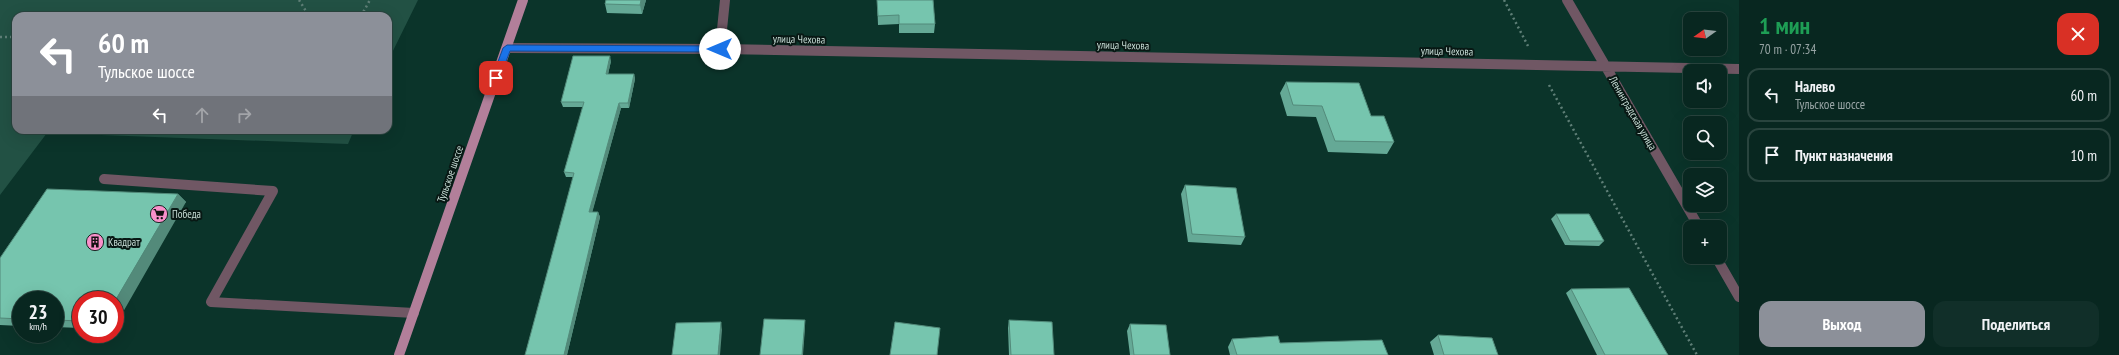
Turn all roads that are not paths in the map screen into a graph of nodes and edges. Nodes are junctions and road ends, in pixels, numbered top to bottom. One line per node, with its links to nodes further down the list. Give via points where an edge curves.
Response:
1 (523, 0): 4 (main road, Тульское шоссе)
2 (726, 0): 5 (street)
3 (1567, 0): 6 (street, Ленинградская улица)
4 (507, 48): 5 (street, улица Чехова); 12 (main road, Тульское шоссе)
5 (720, 49): 6 (street, улица Чехова)
6 (1606, 65): 7 (street, улица Чехова); 9 (street, Ленинградская улица)
7 (1739, 69)
8 (104, 179): 12 (street, via 274,191 211,302)
9 (1695, 220)
10 (1720, 264): 11 (street)
11 (1739, 297)
12 (414, 313): 13 (main road, Тульское шоссе)
13 (399, 355)

